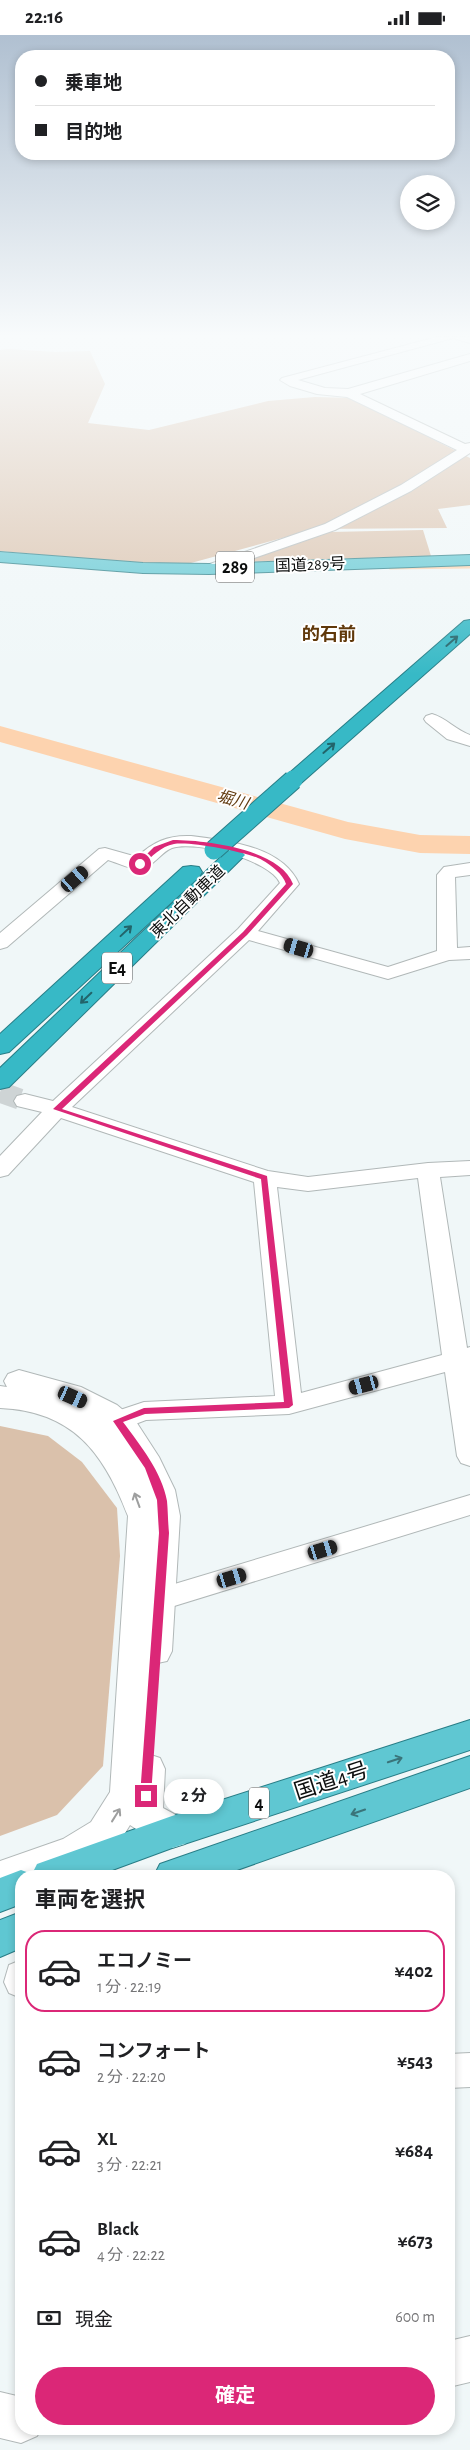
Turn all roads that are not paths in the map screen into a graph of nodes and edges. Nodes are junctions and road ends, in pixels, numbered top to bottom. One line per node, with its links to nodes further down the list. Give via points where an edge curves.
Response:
1 (464, 450): 4 (street, via 406,488 330,527)
2 (0, 557): 4 (highway, 国道289号 / 289, via 143,569)
3 (470, 561): 4 (highway, 国道289号 / 289)
4 (209, 569)
5 (470, 625): 9 (highway, 東北自動車道 / E4, one-way to 5)
6 (470, 649): 9 (highway, 東北自動車道 / E4)
7 (432, 719): 8 (street, via 453,735)
8 (470, 741)
9 (301, 783): 10 (highway, 東北自動車道 / E4)
10 (224, 853): 16 (highway, 東北自動車道 / E4, one-way to 10); 17 (highway, 東北自動車道 / E4, one-way to 17)
11 (470, 869): 15 (street, via 451,871 446,875)
12 (245, 933): 13 (street, via 290,884 286,876 263,858 198,842 173,842 156,849 140,864 105,853); 15 (street, via 388,973); 19 (street)
13 (0, 943)
14 (470, 953): 15 (street)
15 (447, 954)
16 (0, 1047)
17 (0, 1082)
18 (25, 1101): 19 (street)
19 (57, 1109): 21 (street); 23 (street)
20 (470, 1168): 22 (street)
21 (0, 1170)
22 (428, 1170): 23 (street, via 308,1184); 24 (street)
23 (265, 1178): 27 (street)
24 (464, 1357): 27 (street); 29 (street)
25 (0, 1379): 28 (street, via 58,1390)
26 (0, 1397): 35 (street, one-way to 26, via 75,1852 104,1835 128,1795 144,1516 129,1478 89,1426 59,1411 22,1399)
27 (289, 1405): 28 (street, via 144,1411)
28 (117, 1421): 31 (street, via 145,1461 162,1500 164,1533)
29 (470, 1456)
30 (470, 1505): 31 (street)
31 (158, 1600): 34 (street, via 144,1816)
32 (470, 1735): 34 (highway, 国道4号 / 4, one-way to 32)
33 (470, 1772): 37 (highway, 国道4号 / 4, one-way to 37)
34 (172, 1831): 36 (highway, 国道4号 / 4)
35 (23, 1870)
36 (66, 1870)
37 (190, 1870)
38 (15, 1873): 39 (street, one-way to 38)
39 (0, 1878)
40 (15, 1889): 41 (highway)
41 (0, 1895)
42 (15, 1933): 43 (highway)
43 (0, 1939)
44 (470, 2070): 45 (street)
45 (455, 2071)
46 (470, 2359): 47 (street)
47 (455, 2363)
48 (0, 2415): 49 (street)
49 (15, 2419)

